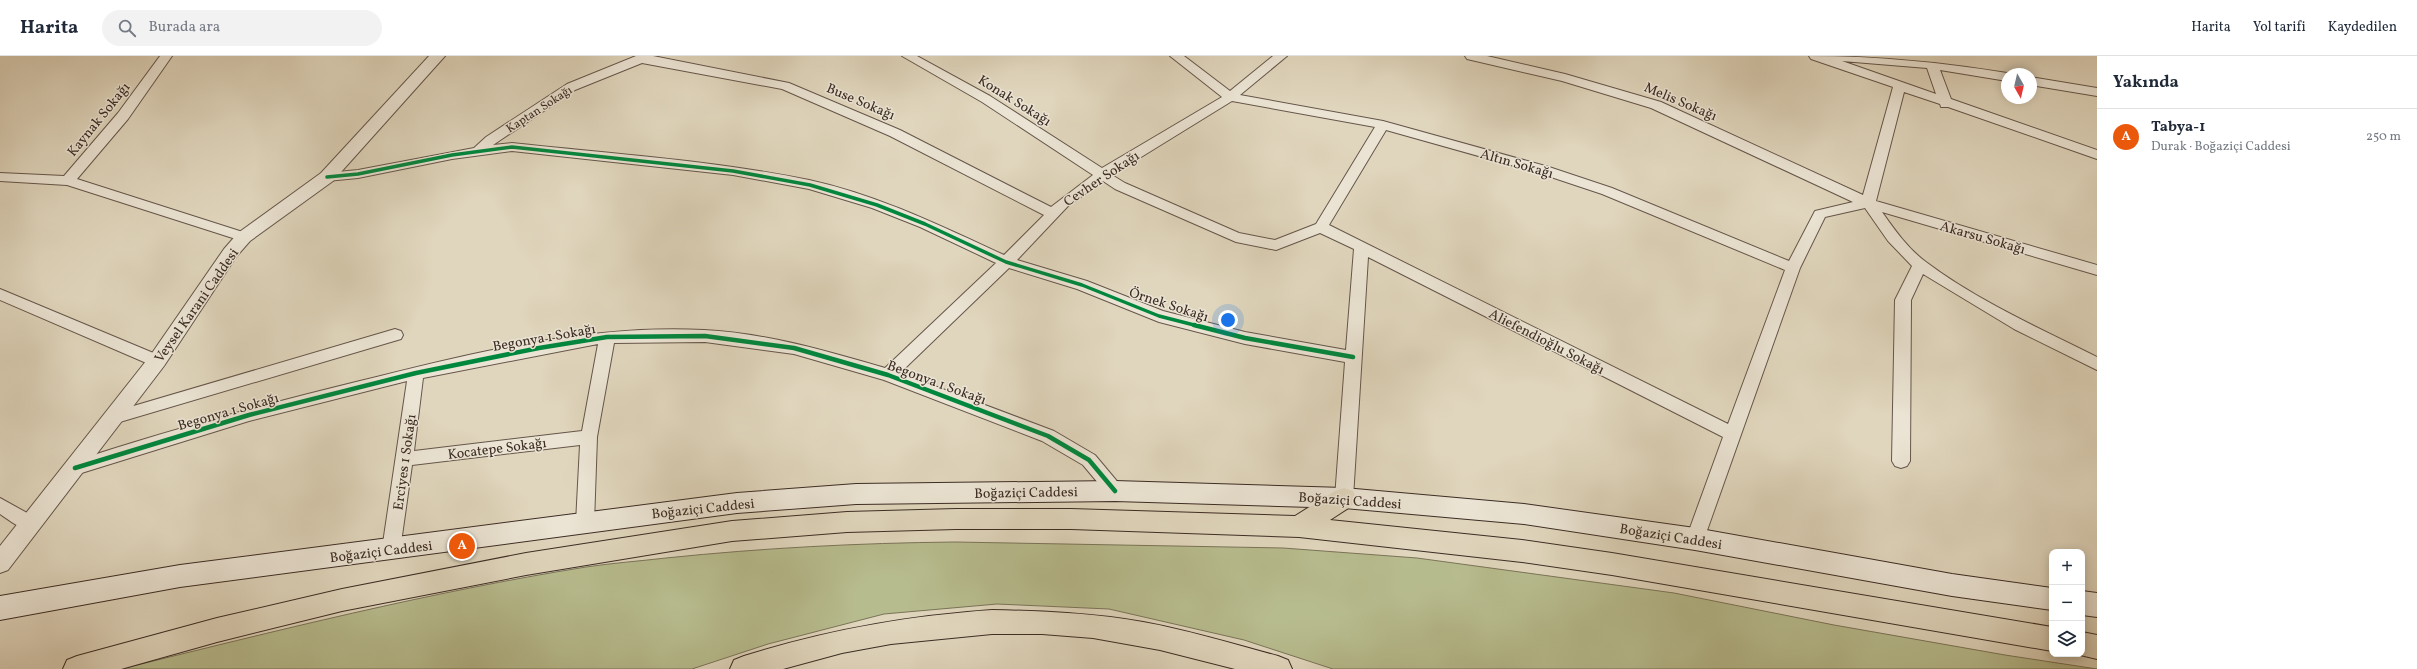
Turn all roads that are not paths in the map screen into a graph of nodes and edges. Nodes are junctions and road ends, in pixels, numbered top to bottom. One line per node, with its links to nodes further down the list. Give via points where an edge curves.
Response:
1 (166, 56): 24 (street, Kaynak Sokağı, via 123,116)
2 (437, 56): 22 (street, Veysel Karani Caddesi)
3 (908, 56): 21 (street, Konak Sokağı, via 986,99)
4 (1176, 56): 16 (street)
5 (1281, 56): 16 (street, Cevher Sokağı)
6 (1471, 56): 25 (street, Melis Sokağı, via 1565,78 1656,106)
7 (1815, 56): 14 (street)
8 (1819, 56): 10 (street)
9 (644, 57): 19 (street, Kaptan Sokağı, via 571,87); 26 (street, Buse Sokağı, via 785,86 895,133)
10 (1872, 58): 11 (street)
11 (1932, 65): 12 (street); 17 (street)
12 (2001, 76)
13 (2037, 82): 15 (street)
14 (1899, 87): 17 (street); 25 (street)
15 (2097, 92)
16 (1230, 97): 18 (street, Altın Sokağı); 21 (street, Cevher Sokağı)
17 (1946, 104): 20 (street)
18 (1383, 125): 27 (street); 32 (street, Altın Sokağı, via 1544,170 1607,191)
19 (479, 150): 22 (street, Örnek Sokağı, via 358,174); 30 (street, Örnek Sokağı, via 512,147 572,153 733,171 810,185 877,205 925,224)
20 (2097, 155)
21 (1103, 174): 26 (street, Cevher Sokağı, via 1063,202); 27 (street, via 1120,186 1236,237 1276,245)
22 (327, 177): 28 (street, Veysel Karani Caddesi)
23 (3, 180): 24 (street)
24 (68, 181): 28 (street)
25 (1868, 203): 31 (street, via 1893,238); 32 (street, via 1820,214); 33 (street, Akarsu Sokağı)
26 (1052, 213): 30 (street, Cevher Sokağı)
27 (1321, 227): 29 (street, Aliefendioğlu Sokağı)
28 (244, 237): 38 (street, Veysel Karani Caddesi, via 230,253)
29 (1361, 248): 37 (street); 43 (street, Aliefendioğlu Sokağı)
30 (1006, 262): 37 (street, Örnek Sokağı, via 1082,285 1159,316 1245,338); 41 (street, Cevher Sokağı)
31 (1920, 265): 39 (street, via 2012,321); 46 (street, via 1903,300)
32 (1793, 268): 43 (street)
33 (2097, 270)
34 (0, 294): 38 (street)
35 (395, 336): 42 (street)
36 (607, 337): 40 (street, Begonya 1 Sokağı); 41 (street, Begonya 1 Sokağı, via 705,336 794,348); 44 (street)
37 (1352, 357): 49 (street)
38 (157, 361): 42 (street, Veysel Karani Caddesi)
39 (2097, 364)
40 (416, 373): 45 (street, Erciyes 1 Sokağı); 47 (street, Begonya 1 Sokağı, via 249,415)
41 (888, 375): 48 (street, Begonya 1 Sokağı, via 1048,436 1089,460)
42 (113, 418): 47 (street, Veysel Karani Caddesi)
43 (1733, 434): 54 (street)
44 (589, 438): 45 (street, Kocatepe Sokağı); 51 (street)
45 (404, 459): 55 (street, Erciyes 1 Sokağı)
46 (1901, 461)
47 (75, 468): 52 (street, Veysel Karani Caddesi)
48 (1115, 491): 49 (main road, Boğaziçi Caddesi); 51 (main road, Boğaziçi Caddesi, via 856,494 737,502)
49 (1344, 498): 53 (highway); 54 (main road, Boğaziçi Caddesi, via 1524,514)
50 (0, 505): 52 (street)
51 (585, 523): 55 (main road, Boğaziçi Caddesi)
52 (32, 524): 56 (street, Veysel Karani Caddesi)
53 (1299, 528): 61 (highway, via 1522,551 1612,564); 64 (highway, via 1071,519 956,519 847,522 732,531 526,564 342,600 217,630)
54 (1695, 539): 57 (main road, Boğaziçi Caddesi, via 1952,585)
55 (392, 550): 60 (main road, Boğaziçi Caddesi, via 180,576)
56 (0, 563)
57 (2049, 599)
58 (2085, 603): 59 (main road)
59 (2097, 605)
60 (0, 608)
61 (2049, 638)
62 (2085, 645): 63 (highway)
63 (2097, 647)
64 (78, 669)
65 (744, 669): 66 (highway, via 828,644 882,632 940,623 1017,622 1142,634 1205,647)
66 (1278, 669)

